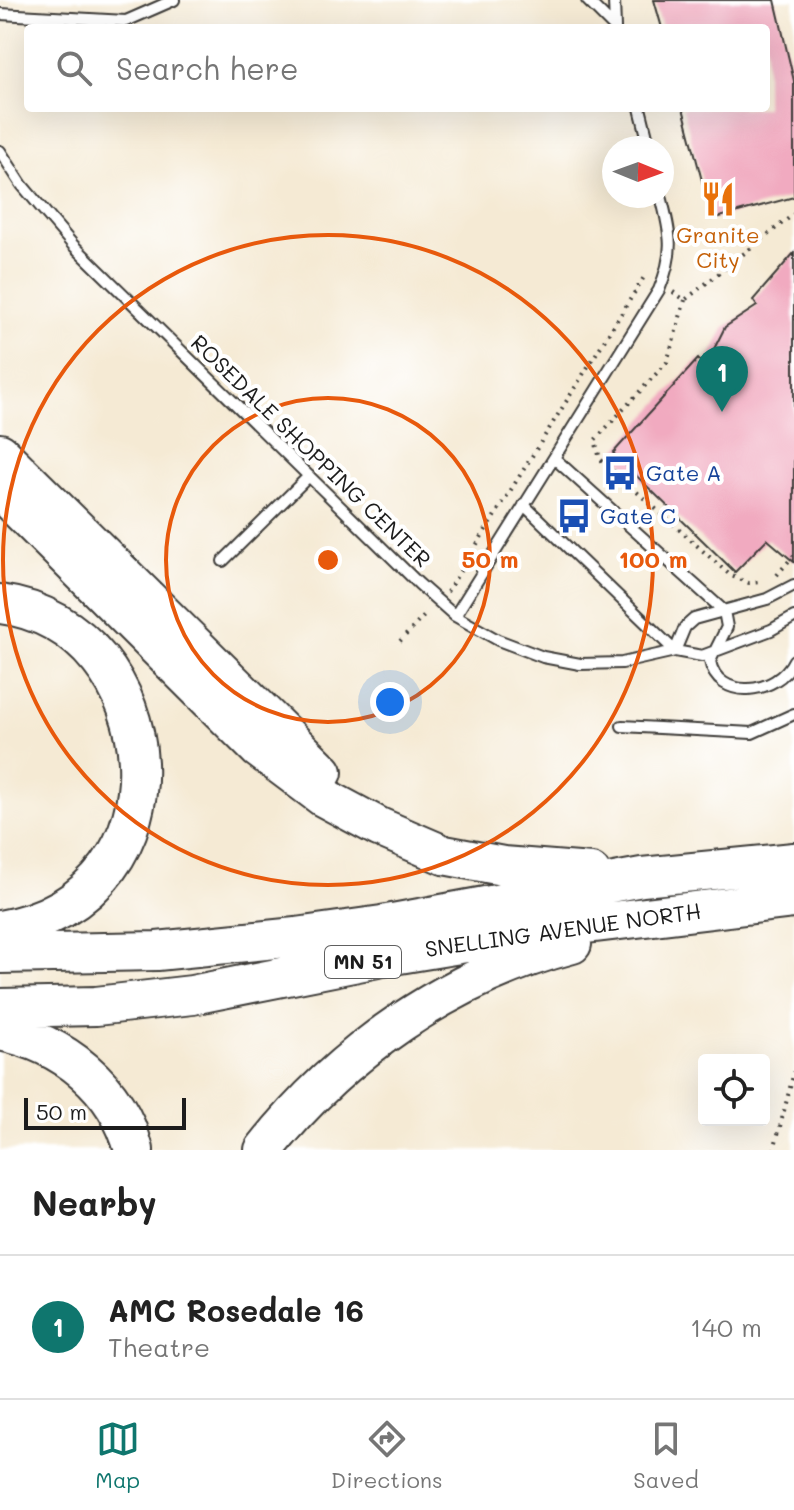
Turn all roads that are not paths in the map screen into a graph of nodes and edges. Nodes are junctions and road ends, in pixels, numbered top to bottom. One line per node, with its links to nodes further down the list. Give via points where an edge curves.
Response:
1 (174, 0): 4 (lane, via 126,21)
2 (587, 0): 5 (lane)
3 (614, 0): 6 (lane)
4 (0, 14)
5 (611, 24)
6 (615, 24)
7 (641, 112): 8 (lane)
8 (647, 136)
9 (0, 151): 13 (lane, ROSEDALE SHOPPING CENTER, via 73,245)
10 (664, 208): 12 (lane, via 672,258 662,285)
11 (0, 453): 27 (highway)
12 (554, 458): 15 (lane); 19 (lane)
13 (309, 476): 16 (lane); 20 (lane, ROSEDALE SHOPPING CENTER)
14 (0, 491): 27 (highway, via 259,749 323,797)
15 (524, 505): 20 (lane); 22 (lane)
16 (223, 561)
17 (794, 585): 19 (lane)
18 (0, 604): 32 (highway, via 64,629 104,667 131,721 139,780 128,835 101,880 56,914)
19 (724, 611): 22 (lane, via 690,622); 23 (lane, via 727,627)
20 (455, 616): 22 (lane, ROSEDALE SHOPPING CENTER, via 515,648 569,662 608,664)
21 (794, 617): 23 (lane, ROSEDALE SHOPPING CENTER)
22 (675, 651): 23 (lane, ROSEDALE SHOPPING CENTER, via 690,657)
23 (711, 654): 24 (lane, via 717,677 748,689 776,683)
24 (794, 660)
25 (794, 715): 26 (lane, via 752,733)
26 (622, 726)
27 (379, 827): 29 (highway, via 444,855)
28 (794, 862): 29 (highway, SNELLING AVENUE NORTH / MN 51)
29 (642, 877): 33 (highway, SNELLING AVENUE NORTH / MN 51, via 296,937 157,951)
30 (794, 899): 31 (highway, SNELLING AVENUE NORTH / MN 51)
31 (725, 906): 34 (highway, SNELLING AVENUE NORTH / MN 51, via 485,940 192,995 96,1006); 37 (highway, via 532,956 409,1016 326,1081)
32 (0, 930)
33 (0, 954)
34 (0, 1008)
35 (0, 1031): 36 (highway, via 34,1037 84,1069 120,1116)
36 (134, 1150)
37 (264, 1150)

